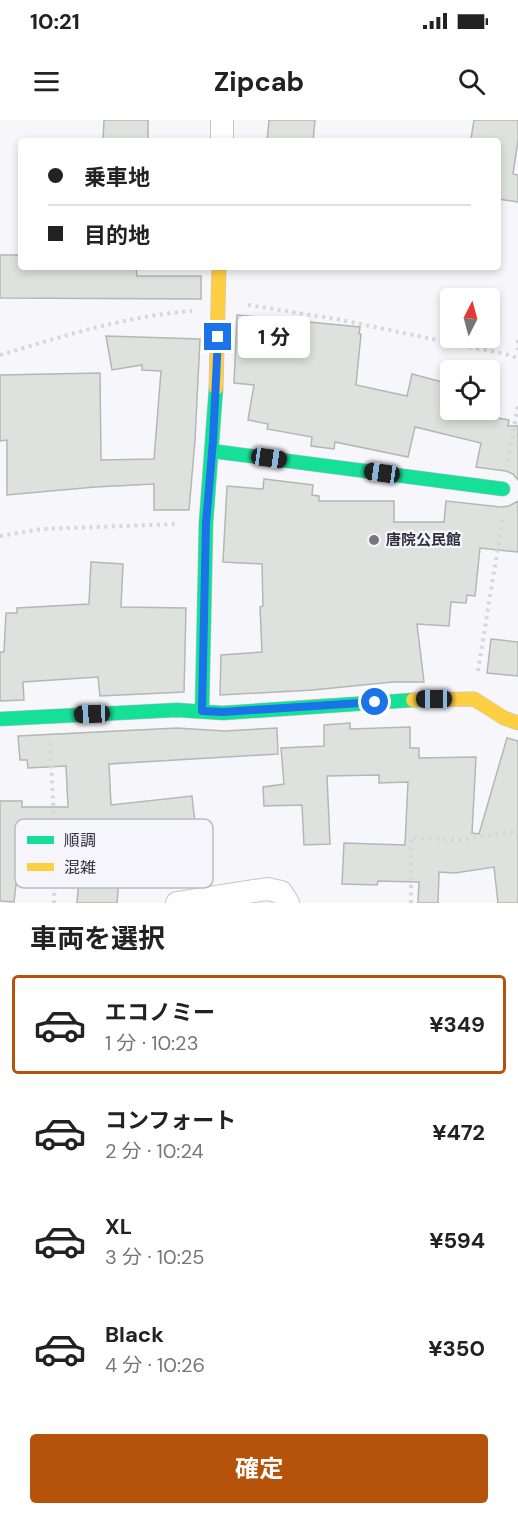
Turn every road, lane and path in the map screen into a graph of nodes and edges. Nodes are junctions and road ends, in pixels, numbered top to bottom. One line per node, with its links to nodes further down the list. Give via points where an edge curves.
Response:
1 (222, 120): 2 (street)
2 (222, 138)
3 (219, 270): 4 (street)
4 (219, 306): 7 (path, via 99,326); 8 (path, via 228,302 336,319); 10 (street)
5 (518, 340): 6 (path)
6 (518, 350)
7 (0, 355)
8 (518, 358)
9 (518, 405): 11 (path)
10 (212, 451): 11 (street); 12 (street)
11 (503, 489): 14 (path, via 505,503)
12 (206, 523): 13 (path, via 41,529); 15 (street)
13 (0, 536)
14 (474, 699): 15 (street); 18 (street)
15 (202, 711): 16 (street)
16 (49, 716): 17 (street); 19 (path)
17 (0, 719)
18 (518, 723)
19 (54, 819)
20 (518, 831): 25 (path, via 459,840 411,838)
21 (54, 888): 22 (path)
22 (54, 903)
23 (177, 903): 24 (street, via 267,889 281,892)
24 (288, 903)
25 (411, 903)

